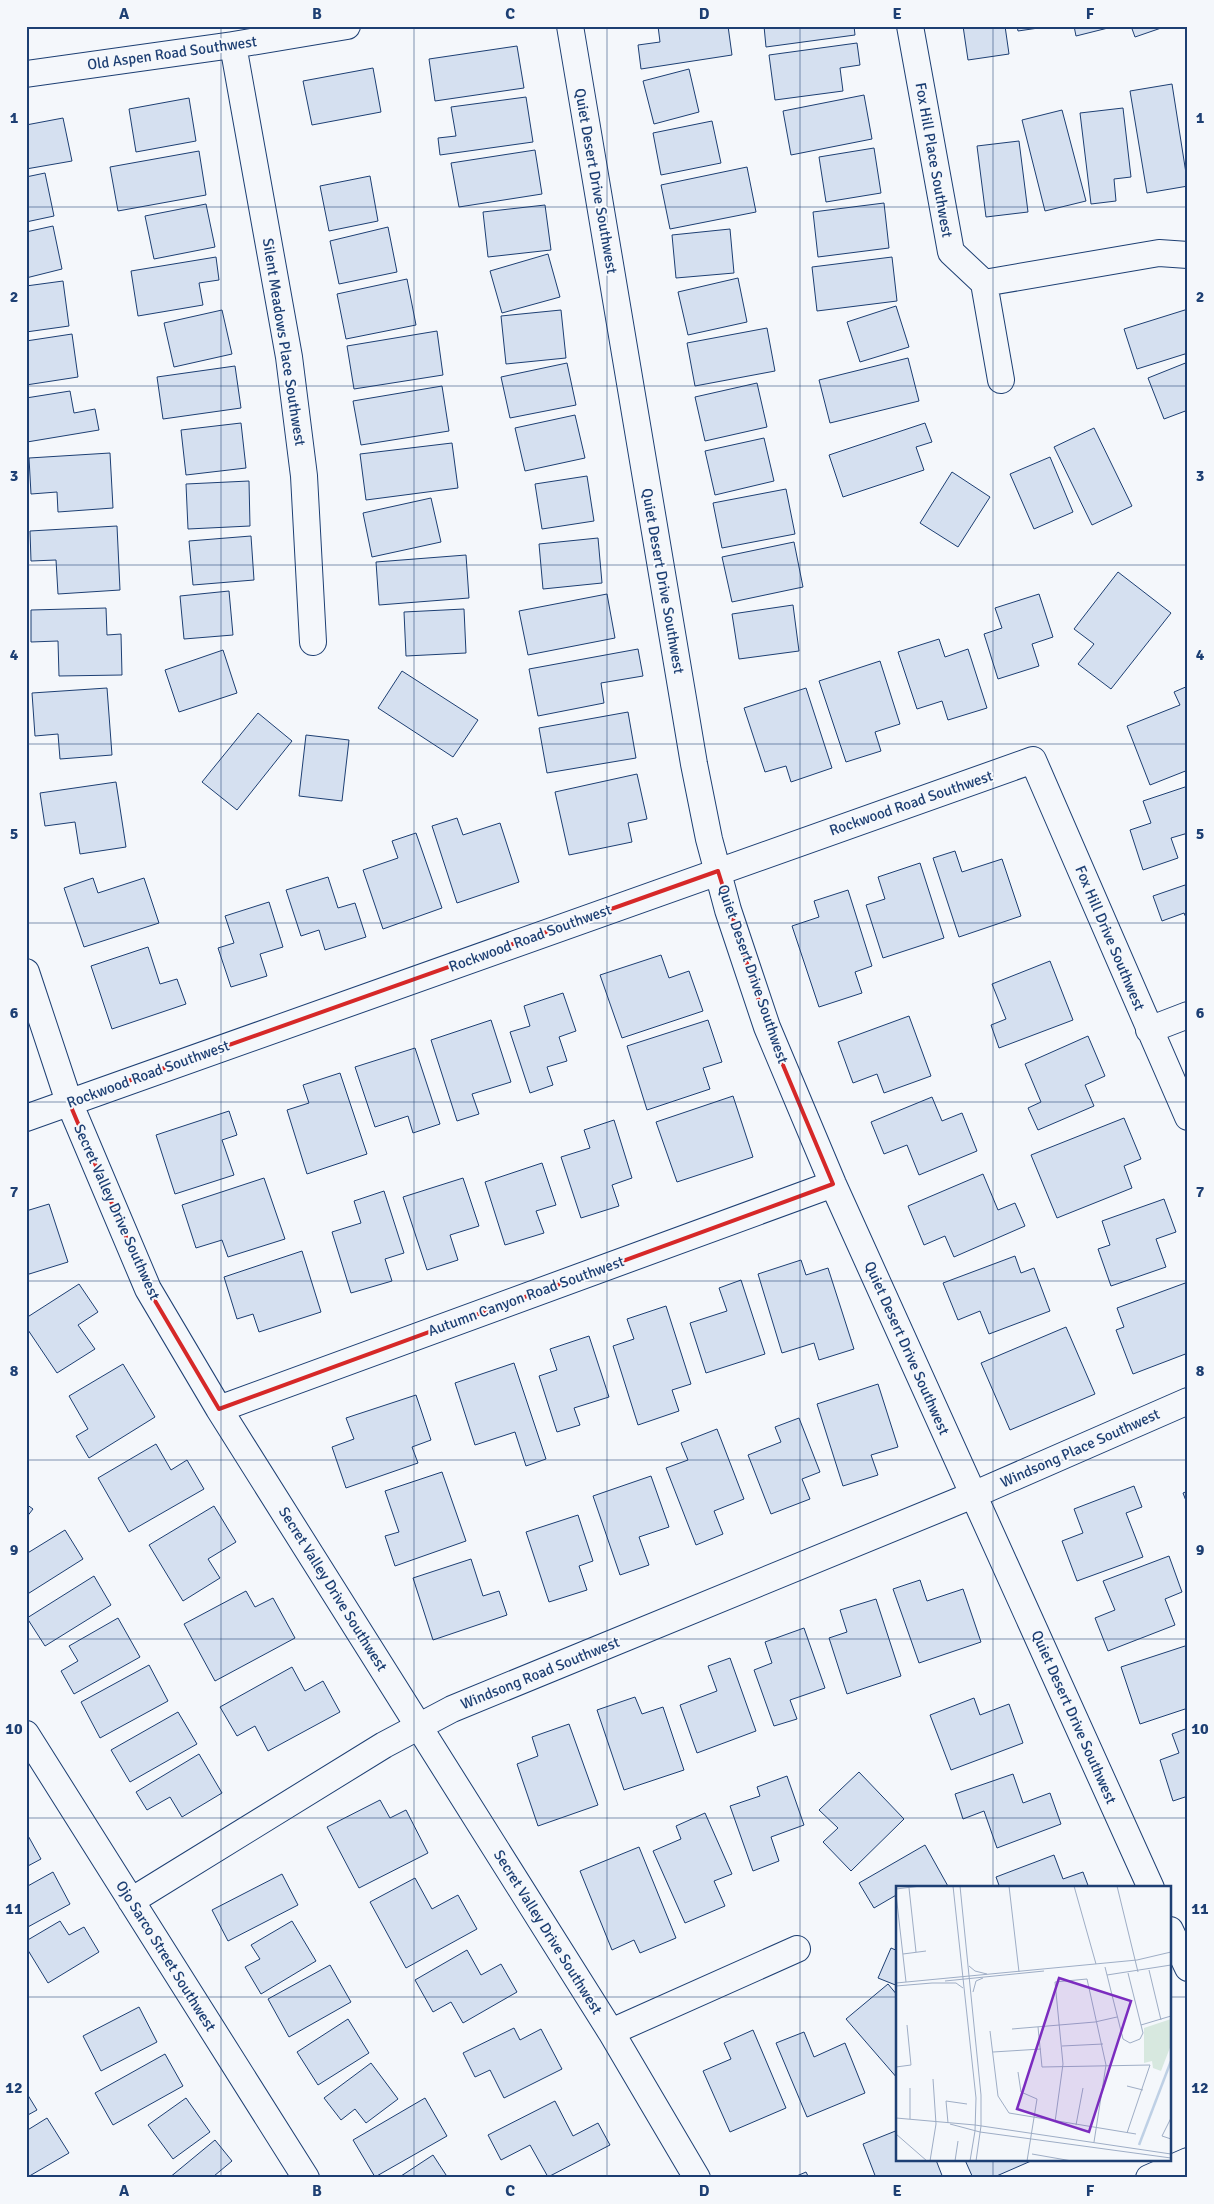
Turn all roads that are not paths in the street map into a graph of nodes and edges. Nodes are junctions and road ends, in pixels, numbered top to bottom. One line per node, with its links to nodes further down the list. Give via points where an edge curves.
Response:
1 (347, 26): 4 (street, Old Aspen Road Southwest)
2 (570, 26): 11 (street, Quiet Desert Drive Southwest, via 694,764)
3 (910, 26): 7 (street, Fox Hill Place Southwest, via 951,252)
4 (233, 45): 5 (street, Old Aspen Road Southwest); 9 (street, Silent Meadows Place Southwest, via 289,357 304,476)
5 (26, 74)
6 (1188, 255): 7 (street, via 1159,253)
7 (984, 284): 8 (street)
8 (1001, 380)
9 (313, 642)
10 (1033, 760): 11 (street, Rockwood Road Southwest); 14 (street, Fox Hill Drive Southwest)
11 (718, 871): 15 (street, Rockwood Road Southwest); 18 (street, Quiet Desert Drive Southwest, via 767,1027)
12 (26, 972): 15 (street, Secret Valley Drive Southwest)
13 (1188, 1015): 14 (street)
14 (1149, 1030): 16 (street, Fox Hill Drive Southwest)
15 (70, 1102): 17 (street, Rockwood Road Southwest); 20 (street, Secret Valley Drive Southwest, via 148,1289)
16 (1188, 1117)
17 (26, 1118)
18 (832, 1184): 20 (street, Autumn Canyon Road Southwest); 21 (street, Quiet Desert Drive Southwest)
19 (1188, 1401): 21 (street, Windsong Place Southwest)
20 (219, 1409): 22 (street, Secret Valley Drive Southwest)
21 (973, 1495): 22 (street, Windsong Road Southwest); 24 (street, Quiet Desert Drive Southwest)
22 (419, 1725): 25 (street, Windsong Road Southwest); 29 (street, Secret Valley Drive Southwest)
23 (26, 1734): 25 (street, Ojo Sarco Street Southwest)
24 (1150, 1886)
25 (131, 1901): 31 (street, Ojo Sarco Street Southwest)
26 (1172, 1934): 28 (street)
27 (797, 1949): 29 (street)
28 (1188, 1968)
29 (611, 2032): 32 (street, Secret Valley Drive Southwest)
30 (1188, 2161): 33 (street)
31 (306, 2178)
32 (697, 2178)
33 (1150, 2178)

